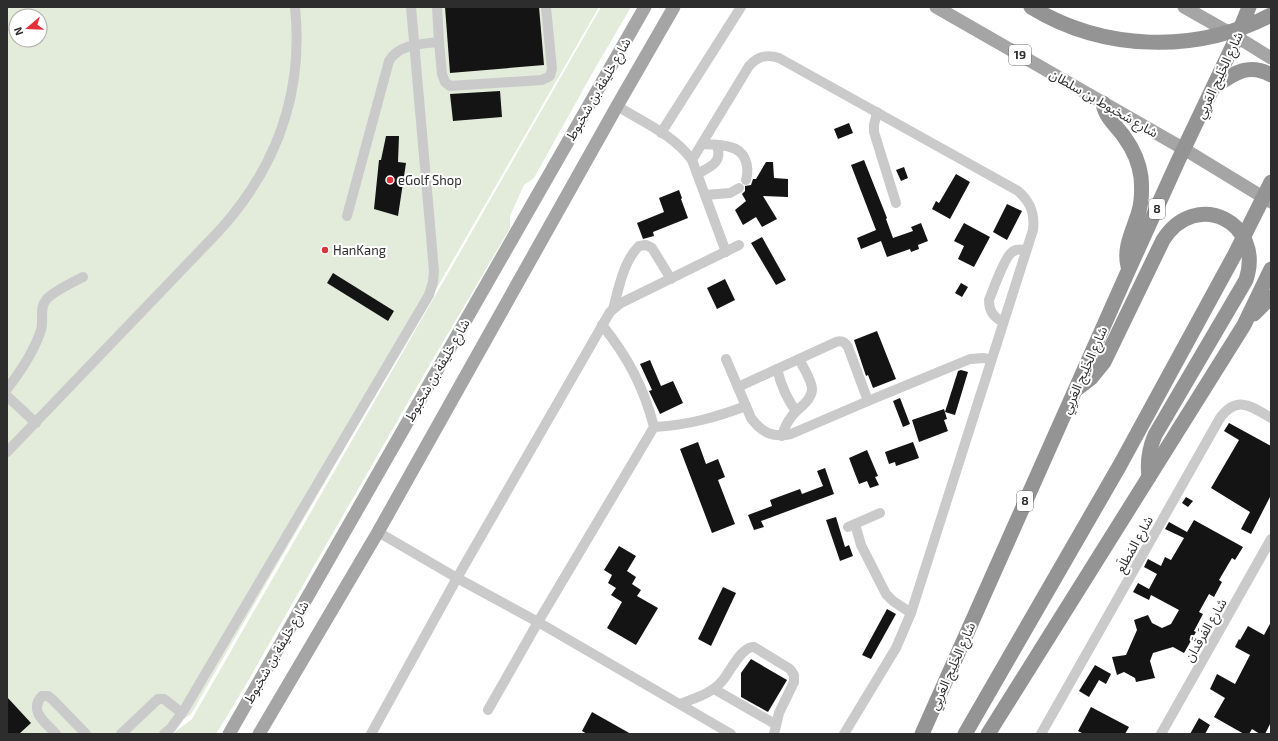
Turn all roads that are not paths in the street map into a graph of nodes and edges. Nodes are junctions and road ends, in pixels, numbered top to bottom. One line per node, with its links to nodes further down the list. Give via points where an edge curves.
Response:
1 (295, 7): 59 (street, via 296,62 291,98 275,148 257,182 227,222)
2 (411, 7): 15 (street)
3 (437, 7): 14 (street)
4 (546, 7): 14 (street, via 552,69 550,76 542,80 450,86 442,74)
5 (645, 7): 79 (main road, شارع خليفة بن شخبوط)
6 (674, 7): 20 (main road, شارع خليفة بن شخبوط)
7 (741, 7): 22 (street)
8 (936, 7): 19 (main road, شارع شخبوط بن سلطان / 19)
9 (1031, 7): 12 (highway, via 1053,19 1095,34 1139,42 1162,43 1228,33)
10 (1184, 7): 13 (main road)
11 (1249, 7): 13 (highway, شارع الخَلِيج العَربِي / 8)
12 (1271, 16)
13 (1237, 37): 16 (main road); 18 (highway, شارع الخَلِيج العَربِي / 8)
14 (439, 42): 15 (street)
15 (414, 45): 34 (street, via 393,54 389,62); 73 (street, via 434,271 429,295)
16 (1271, 58)
17 (1271, 75): 18 (highway, via 1264,71 1244,70 1232,75)
18 (1213, 89): 25 (highway, شارع الخَلِيج العَربِي / 8)
19 (1103, 103): 25 (main road, شارع شخبوط بن سلطان / 19); 38 (highway, via 1107,117 1130,146 1138,163 1140,175 1140,202 1127,252)
20 (617, 106): 22 (street); 65 (main road, شارع خليفة بن شخبوط)
21 (877, 112): 23 (street, via 779,58 766,56 753,61 749,66); 33 (street, via 874,132); 36 (street, via 1025,197 1033,212 1034,221)
22 (662, 133): 26 (street, via 679,145)
23 (702, 144): 24 (street); 26 (street)
24 (717, 145): 27 (street, via 719,155 715,164); 28 (street, via 729,146 742,154 747,164)
25 (1184, 148): 32 (main road, شارع شخبوط بن سلطان / 19); 38 (highway, شارع الخَلِيج العَربِي / 8)
26 (692, 160): 27 (street)
27 (697, 174): 31 (street)
28 (746, 180)
29 (1271, 182): 85 (highway, via 1234,256 1120,465)
30 (739, 188): 31 (street, via 730,193)
31 (705, 195): 37 (street)
32 (1271, 202)
33 (896, 203)
34 (347, 216)
35 (739, 245): 37 (street)
36 (1026, 250): 44 (street); 44 (street, via 1015,250 1007,257 989,300 993,315)
37 (726, 252): 41 (street)
38 (1129, 269): 53 (highway, شارع الخَلِيج العَربِي / 8)
39 (1271, 269): 45 (highway)
40 (82, 277): 52 (street, via 44,301 39,334 23,368)
41 (670, 279): 43 (street); 43 (street, via 652,248 646,245 639,246 623,273)
42 (1271, 297): 45 (highway)
43 (613, 309): 46 (street)
44 (1003, 322): 49 (street)
45 (1244, 325): 63 (highway)
46 (602, 326): 60 (street, via 635,373); 67 (street)
47 (726, 359): 51 (street)
48 (799, 359): 50 (street); 55 (street, via 836,342 845,342); 57 (street, via 812,388 810,397)
49 (991, 360): 55 (street, via 970,359); 68 (street)
50 (777, 369): 51 (street); 57 (street, via 786,396)
51 (738, 387): 56 (street)
52 (7, 389)
53 (1075, 390): 63 (highway, via 1091,378 1104,362 1163,240 1176,224 1194,216 1214,215 1240,231 1249,250 1246,280 1155,435 1148,456); 84 (highway, شارع الخَلِيج العَربِي / 8)
54 (7, 396): 59 (street)
55 (868, 401): 61 (street)
56 (746, 406): 60 (street, via 706,420); 61 (street, via 756,425 772,435)
57 (796, 412): 61 (street, via 787,423)
58 (1271, 418): 87 (street, شارع المَطلَع, via 1242,404 1233,406 1222,415)
59 (36, 422): 62 (street)
60 (654, 427): 69 (street)
61 (782, 436)
62 (7, 452)
63 (1149, 477): 86 (highway)
64 (880, 513): 68 (street, via 852,526 886,594)
65 (378, 532): 67 (street); 80 (main road, شارع خليفة بن شخبوط)
66 (1271, 539): 88 (street, شارع الفَرقَدان)
67 (457, 578): 69 (street); 81 (street)
68 (911, 613): 83 (street, via 896,648)
69 (538, 622): 71 (street); 72 (street)
70 (714, 689): 71 (street); 74 (street); 74 (street, via 747,648 758,648 794,675 794,682)
71 (680, 704): 82 (street)
72 (488, 710)
73 (182, 713): 77 (street, via 164,699 158,699); 78 (street)
74 (774, 729)
75 (56, 734): 76 (street, via 39,716 36,706 42,696 48,696 53,700)
76 (86, 734)
77 (121, 734)
78 (164, 734)
79 (229, 734)
80 (259, 734)
81 (371, 734)
82 (732, 734)
83 (844, 734)
84 (922, 734)
85 (965, 734)
86 (988, 734)
87 (1041, 734)
88 (1161, 734)

